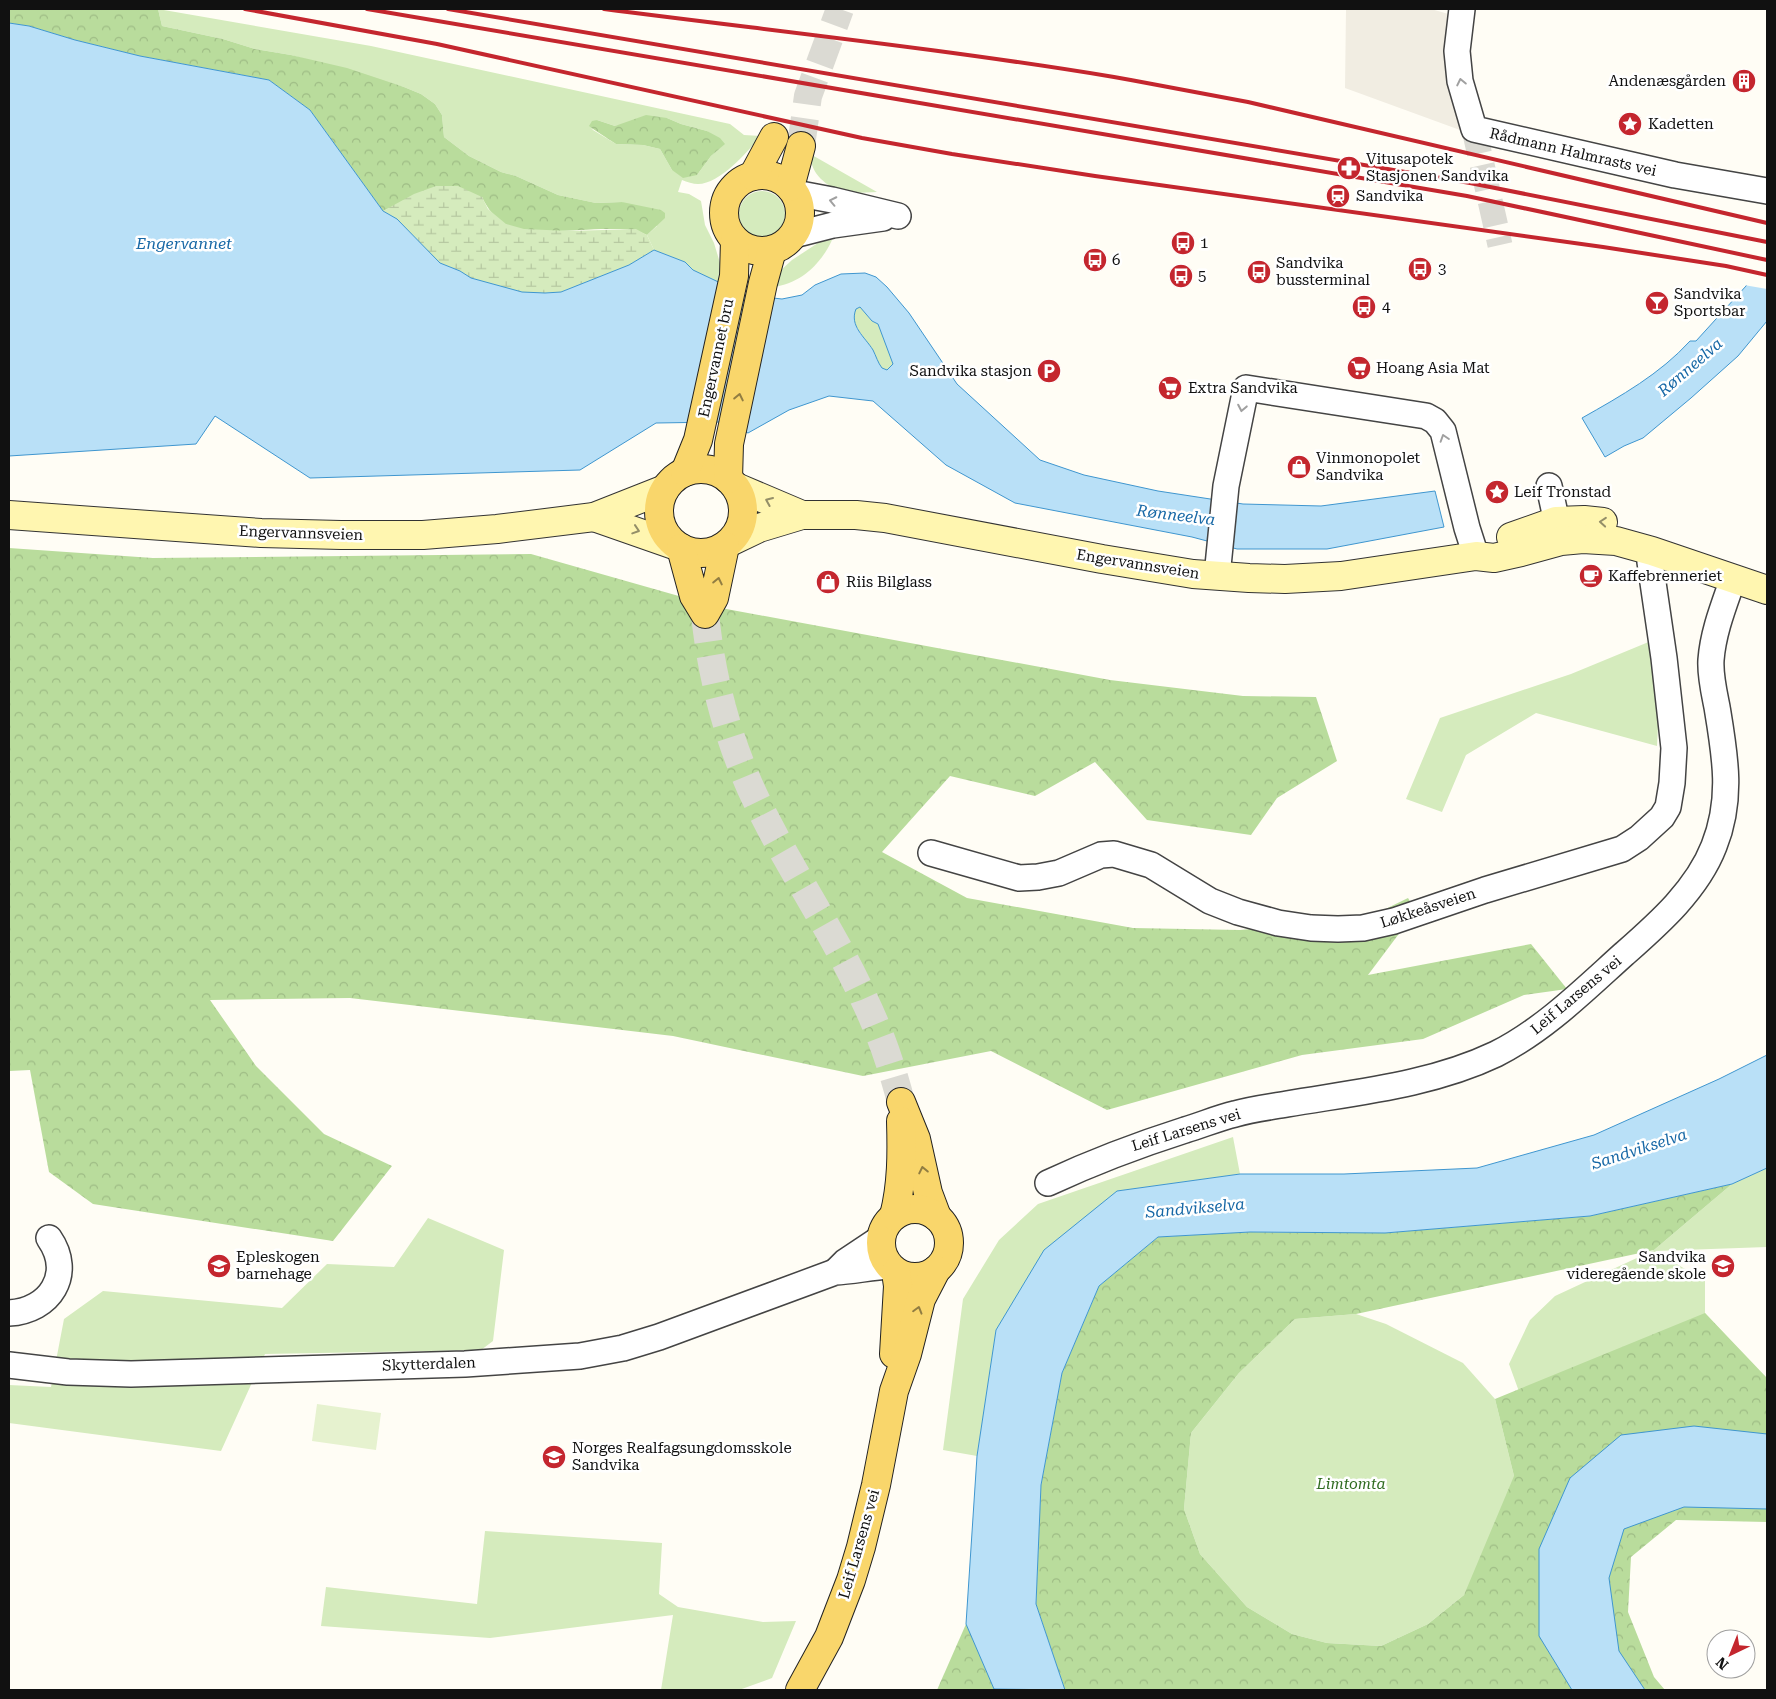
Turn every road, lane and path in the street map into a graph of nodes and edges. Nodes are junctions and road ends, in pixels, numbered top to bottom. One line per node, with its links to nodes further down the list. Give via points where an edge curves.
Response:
1 (1462, 9): 6 (street, Rådmann Halmrasts vei, one-way to 1, via 1675,175 1474,129 1460,82 1457,51)
2 (774, 137): 4 (main road)
3 (801, 146): 5 (main road)
4 (753, 176): 5 (main road, via 774,177); 8 (main road, via 735,186 726,200 725,224)
5 (792, 190): 7 (main road, via 800,207); 7 (street, one-way to 5, via 833,225 898,216)
6 (1767, 191)
7 (794, 235): 9 (main road)
8 (735, 240): 9 (main road, via 745,248 761,252); 10 (main road, Engervannet bru, via 734,276 698,440)
9 (772, 250): 11 (main road, Engervannet bru, one-way to 9, via 729,444)
10 (685, 472): 11 (main road, via 708,469); 13 (main road)
11 (732, 483): 15 (main road, Engervannsveien, one-way to 11); 18 (main road, via 742,500 743,516 739,530)
12 (1549, 486): 17 (street)
13 (665, 489): 16 (main road, Engervannsveien); 19 (main road, via 660,501 660,520 668,537)
14 (9, 515): 16 (main road, Engervannsveien, via 261,533 341,535 423,535)
15 (802, 515): 18 (main road, Engervannsveien, via 759,528); 23 (main road, Engervannsveien, via 885,518 1102,560 1193,574)
16 (594, 517): 19 (main road, Engervannsveien, one-way to 19)
17 (1559, 531): 20 (main road, Engervannsveien, via 1582,539 1616,541); 21 (main road, Engervannsveien, via 1489,543); 22 (main road, Engervannsveien, one-way to 17, via 1618,523 1584,520)
18 (728, 544): 19 (main road, via 703,553); 19 (main road, one-way to 18, via 694,596 705,614 714,598)
19 (679, 547)
20 (1652, 551): 22 (main road, Engervannsveien); 27 (street, Løkkeåsveien, via 1650,562 1674,748 1672,783 1668,807 1662,817 1640,838 1622,848 1394,921 1363,928 1338,929 1278,923 1238,912 1210,902 1151,865 1114,854 1101,855 1059,873 1019,878)
21 (1476, 556): 23 (main road, Engervannsveien, via 1341,576 1285,578); 23 (street, one-way to 23, via 1443,432 1435,421 1426,416 1246,388 1225,497)
22 (1695, 556): 24 (main road); 25 (main road)
23 (1218, 563)
24 (1767, 570)
25 (1733, 579): 26 (main road); 28 (street, Leif Larsens vei, via 1719,620 1711,661 1727,778 1720,826 1706,865 1676,904 1645,936 1528,1035 1475,1063 1386,1087 1236,1114 1126,1149)
26 (1767, 590)
27 (931, 853)
28 (1048, 1183)
29 (937, 1217): 30 (main road, via 916,1209 902,1211); 30 (main road, one-way to 30, via 916,1139 901,1102 900,1182); 33 (main road, via 947,1232 949,1244 944,1261)
30 (888, 1227): 32 (main road, via 882,1254); 34 (street, Skytterdalen)
31 (49, 1238): 35 (street, via 57,1249 61,1264 52,1291 34,1307)
32 (893, 1269): 33 (main road, via 912,1277); 34 (street, Skytterdalen, via 865,1267); 37 (main road, Leif Larsens vei, via 898,1286)
33 (936, 1270): 37 (main road, Leif Larsens vei, one-way to 33, via 921,1299)
34 (835, 1272): 36 (street, Skytterdalen, via 659,1338 580,1356 465,1364 131,1374 68,1372)
35 (9, 1313)
36 (9, 1365)
37 (894, 1391): 38 (main road, Leif Larsens vei, via 874,1494 854,1573 829,1636)
38 (800, 1690)

